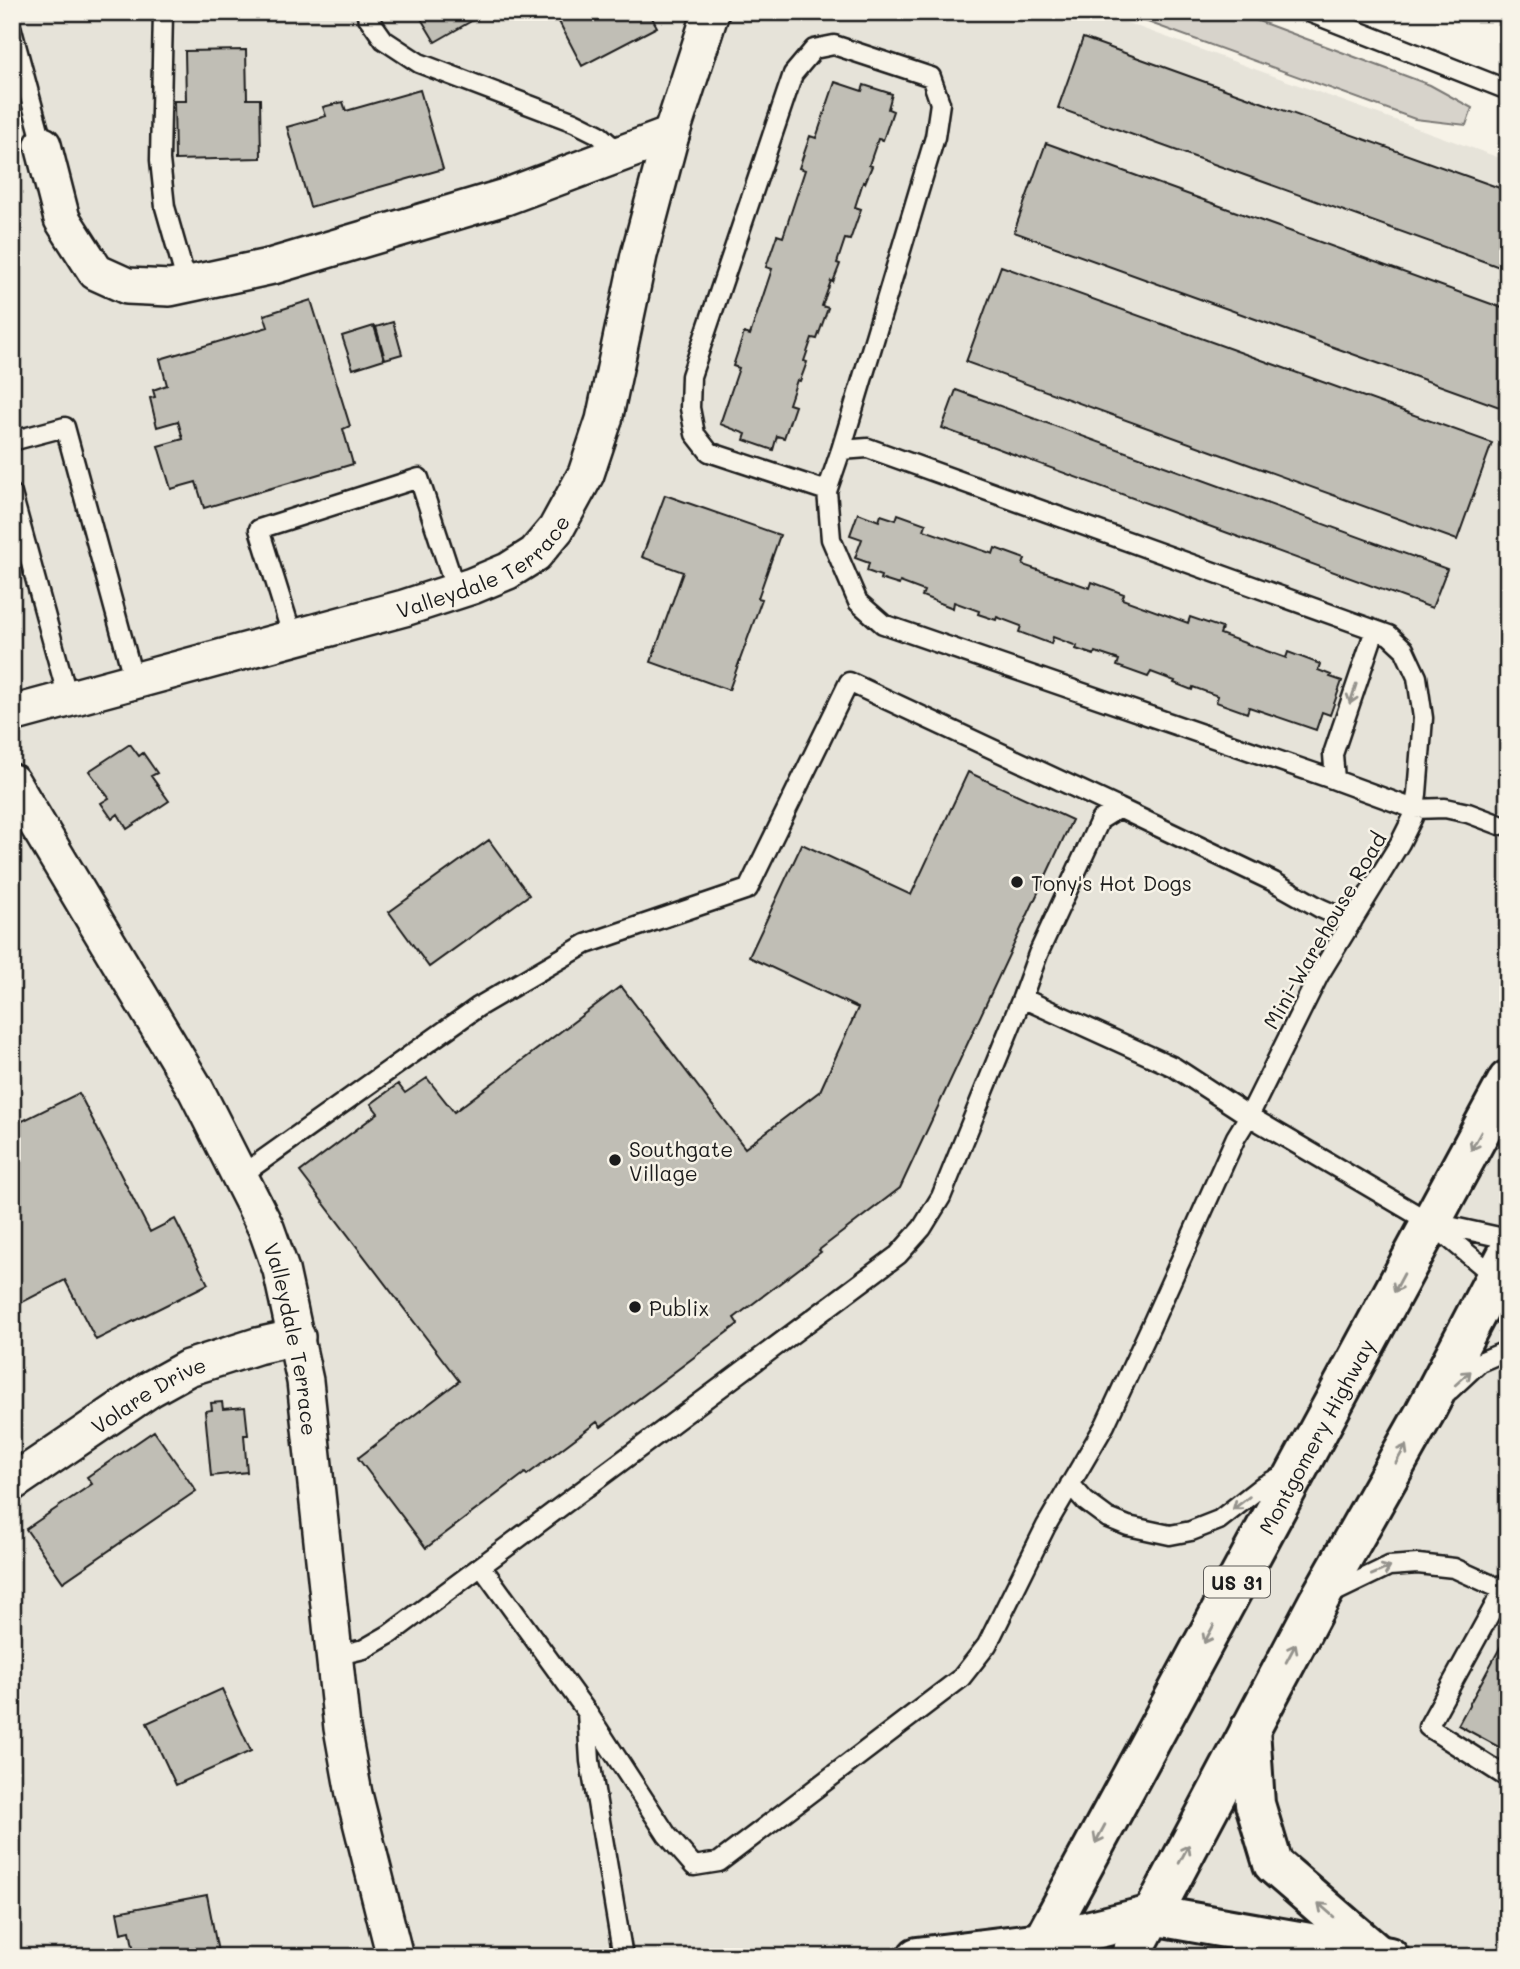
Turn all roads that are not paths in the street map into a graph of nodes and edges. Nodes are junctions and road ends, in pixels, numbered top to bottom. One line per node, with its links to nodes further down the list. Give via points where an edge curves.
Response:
1 (163, 12): 10 (lane, via 160,160 165,207)
2 (711, 12): 7 (street, Valleydale Terrace)
3 (1309, 12): 6 (lane)
4 (367, 16): 9 (lane, via 384,40 419,63 574,122 598,134)
5 (12, 30): 8 (lane)
6 (1508, 90)
7 (671, 135): 9 (street); 15 (street, Valleydale Terrace, via 639,255 604,420 586,474 556,528 535,554 508,571)
8 (43, 145): 10 (street, via 62,219 96,272 127,286)
9 (621, 154): 10 (street, via 492,201 272,266)
10 (187, 284)
11 (12, 441): 18 (lane, via 65,427)
12 (841, 450): 13 (lane); 13 (lane, via 935,137 940,103 931,77 834,45 814,49 793,74 691,376 690,408 695,434 709,452); 16 (lane, Mini-Warehouse Road, via 868,448)
13 (827, 491): 21 (lane, via 831,539 858,602 883,624)
14 (12, 494): 19 (lane)
15 (456, 591): 17 (street, Valleydale Terrace); 17 (lane, via 419,478 259,529)
16 (1375, 630): 21 (lane, one-way to 21, via 1333,754); 24 (lane, Mini-Warehouse Road, via 1404,649 1417,677 1423,718)
17 (293, 638): 18 (street, Valleydale Terrace)
18 (134, 681): 19 (street, Valleydale Terrace)
19 (68, 698): 20 (street, Valleydale Terrace)
20 (12, 714)
21 (1335, 780): 24 (lane)
22 (12, 782): 30 (street, Valleydale Terrace, via 196,1090)
23 (1119, 808): 26 (lane); 27 (lane, via 1100,820); 30 (lane, via 849,682 748,889 586,944 478,1007)
24 (1414, 809): 25 (lane, via 1445,808); 26 (lane, Mini-Warehouse Road, via 1400,843)
25 (1505, 822)
26 (1352, 922): 29 (lane, Mini-Warehouse Road, via 1315,982)
27 (1022, 998): 29 (lane, via 1174,1067); 40 (lane, via 942,1197 898,1255)
28 (1508, 1080): 31 (main road, Montgomery Highway / US 31, one-way to 31)
29 (1249, 1116): 31 (lane); 39 (lane, Mini-Warehouse Road, via 1105,1425)
30 (240, 1176): 34 (street, Valleydale Terrace, via 282,1270)
31 (1431, 1223): 32 (lane); 33 (lane); 37 (main road, Montgomery Highway / US 31, one-way to 37)
32 (1508, 1239)
33 (1503, 1272): 36 (main road)
34 (297, 1337): 38 (street, Volare Drive, via 188,1368); 43 (street, Valleydale Terrace)
35 (1508, 1350): 36 (lane, one-way to 35, via 1480,1362)
36 (1424, 1413): 42 (main road, one-way to 36)
37 (1299, 1467): 39 (lane, one-way to 39, via 1261,1487 1219,1520 1170,1535 1108,1518); 48 (main road, Montgomery Highway / US 31, one-way to 48)
38 (12, 1483)
39 (1070, 1485): 44 (lane, Mini-Warehouse Road, via 987,1645 961,1678 719,1862 694,1866 667,1835)
40 (481, 1566): 43 (lane, via 390,1634 364,1649); 44 (lane)
41 (1506, 1586): 42 (lane, one-way to 41, via 1389,1566 1454,1568); 46 (lane, via 1428,1727)
42 (1319, 1600): 45 (main road, one-way to 42)
43 (334, 1656): 50 (street, Valleydale Terrace, via 354,1794)
44 (587, 1712): 51 (lane, via 590,1761)
45 (1250, 1729): 47 (main road, one-way to 45); 49 (main road, one-way to 45, via 1273,1864 1255,1804)
46 (1508, 1778)
47 (1152, 1914): 48 (main road); 49 (main road); 53 (main road)
48 (1038, 1949): 52 (main road)
49 (1383, 1956)
50 (395, 1957)
51 (624, 1957)
52 (917, 1957)
53 (1130, 1957)

